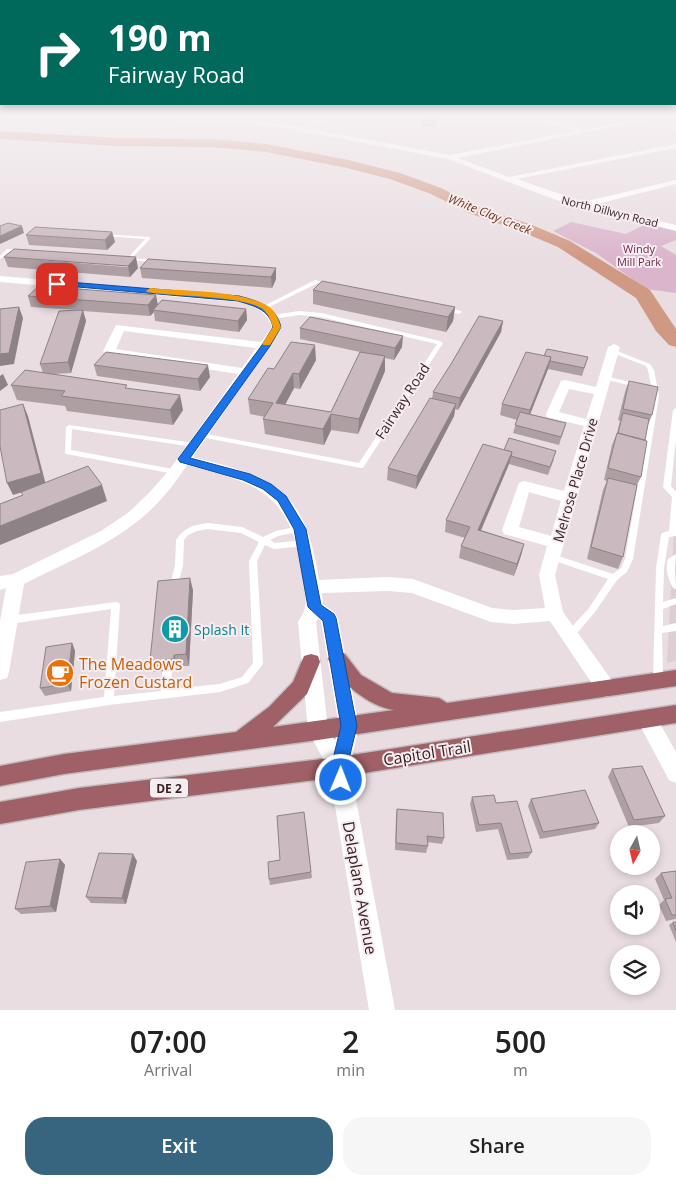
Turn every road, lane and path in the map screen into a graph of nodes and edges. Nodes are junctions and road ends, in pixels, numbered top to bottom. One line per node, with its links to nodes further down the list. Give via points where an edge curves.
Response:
1 (469, 164): 3 (street, North Dillwyn Road)
2 (584, 164): 3 (street)
3 (508, 179): 5 (street, North Dillwyn Road)
4 (676, 182): 5 (street)
5 (583, 205): 6 (street, North Dillwyn Road)
6 (676, 228)
7 (99, 234): 11 (lane, via 148,238)
8 (29, 252): 9 (lane, via 9,250)
9 (0, 258)
10 (119, 258): 11 (lane)
11 (129, 259): 12 (lane)
12 (165, 262)
13 (0, 279): 15 (street, via 218,296)
14 (336, 285): 15 (lane, via 317,281)
15 (265, 307): 18 (street)
16 (440, 308): 17 (lane)
17 (459, 312)
18 (273, 317): 19 (street, via 277,327); 26 (lane, Fairway Road, via 298,313 321,315 440,343 362,466)
19 (265, 346): 21 (street); 21 (street, via 120,327 109,351)
20 (613, 349): 22 (street, Melrose Place Drive); 23 (lane, via 648,365)
21 (246, 372): 26 (street)
22 (603, 385): 23 (lane); 25 (street, Melrose Place Drive); 25 (street, via 564,384 552,414)
23 (656, 390): 35 (lane, via 630,559)
24 (676, 410): 29 (lane, via 667,487 676,496)
25 (591, 424): 28 (street, Melrose Place Drive)
26 (197, 440): 27 (street); 27 (lane, via 69,426 68,452)
27 (179, 466): 31 (street, via 246,477 267,487 282,498); 36 (street, via 134,516 107,534)
28 (570, 498): 33 (street, Melrose Place Drive); 33 (street, via 524,486 510,530)
29 (675, 523): 30 (lane)
30 (674, 533): 41 (lane, via 665,536 660,568)
31 (302, 536): 32 (lane, via 274,546); 32 (lane, via 272,533); 38 (street)
32 (264, 542): 39 (lane, via 242,530 225,527 202,527 185,533 180,540); 55 (lane, via 253,561 258,664 245,680)
33 (554, 550): 35 (lane); 43 (street, Melrose Place Drive, via 547,575)
34 (676, 557): 37 (lane, via 671,561 670,570)
35 (614, 578): 47 (lane)
36 (8, 582): 44 (street)
37 (676, 586)
38 (312, 587): 42 (street); 43 (street, via 413,586 491,616)
39 (173, 592)
40 (676, 601): 41 (lane)
41 (660, 606): 46 (lane)
42 (315, 607): 49 (street, via 329,618); 50 (street, via 307,622)
43 (555, 614): 47 (street, Melrose Place Drive)
44 (9, 620): 48 (street); 56 (lane, via 116,606)
45 (676, 627): 46 (lane)
46 (658, 630): 53 (lane)
47 (570, 635): 54 (street, Melrose Place Drive)
48 (2, 654): 52 (street)
49 (337, 659): 57 (main road, via 354,681 389,701); 61 (street)
50 (311, 662): 62 (street); 63 (main road, via 300,688 276,713)
51 (167, 671): 55 (lane)
52 (0, 672)
53 (667, 679): 54 (main road)
54 (606, 688): 57 (main road)
55 (166, 695): 56 (lane)
56 (109, 701): 59 (lane)
57 (461, 710): 61 (main road)
58 (676, 714): 60 (main road, Capitol Trail / DE 2)
59 (0, 717)
60 (647, 720): 64 (main road, Capitol Trail / DE 2); 65 (street)
61 (349, 726): 62 (main road); 64 (street)
62 (318, 731): 63 (main road); 64 (street)
63 (242, 740): 66 (main road)
64 (339, 767): 67 (main road, Capitol Trail / DE 2, via 79,799); 68 (street, Delaplane Avenue)
65 (676, 773)
66 (0, 776)
67 (0, 813)
68 (382, 1010)

